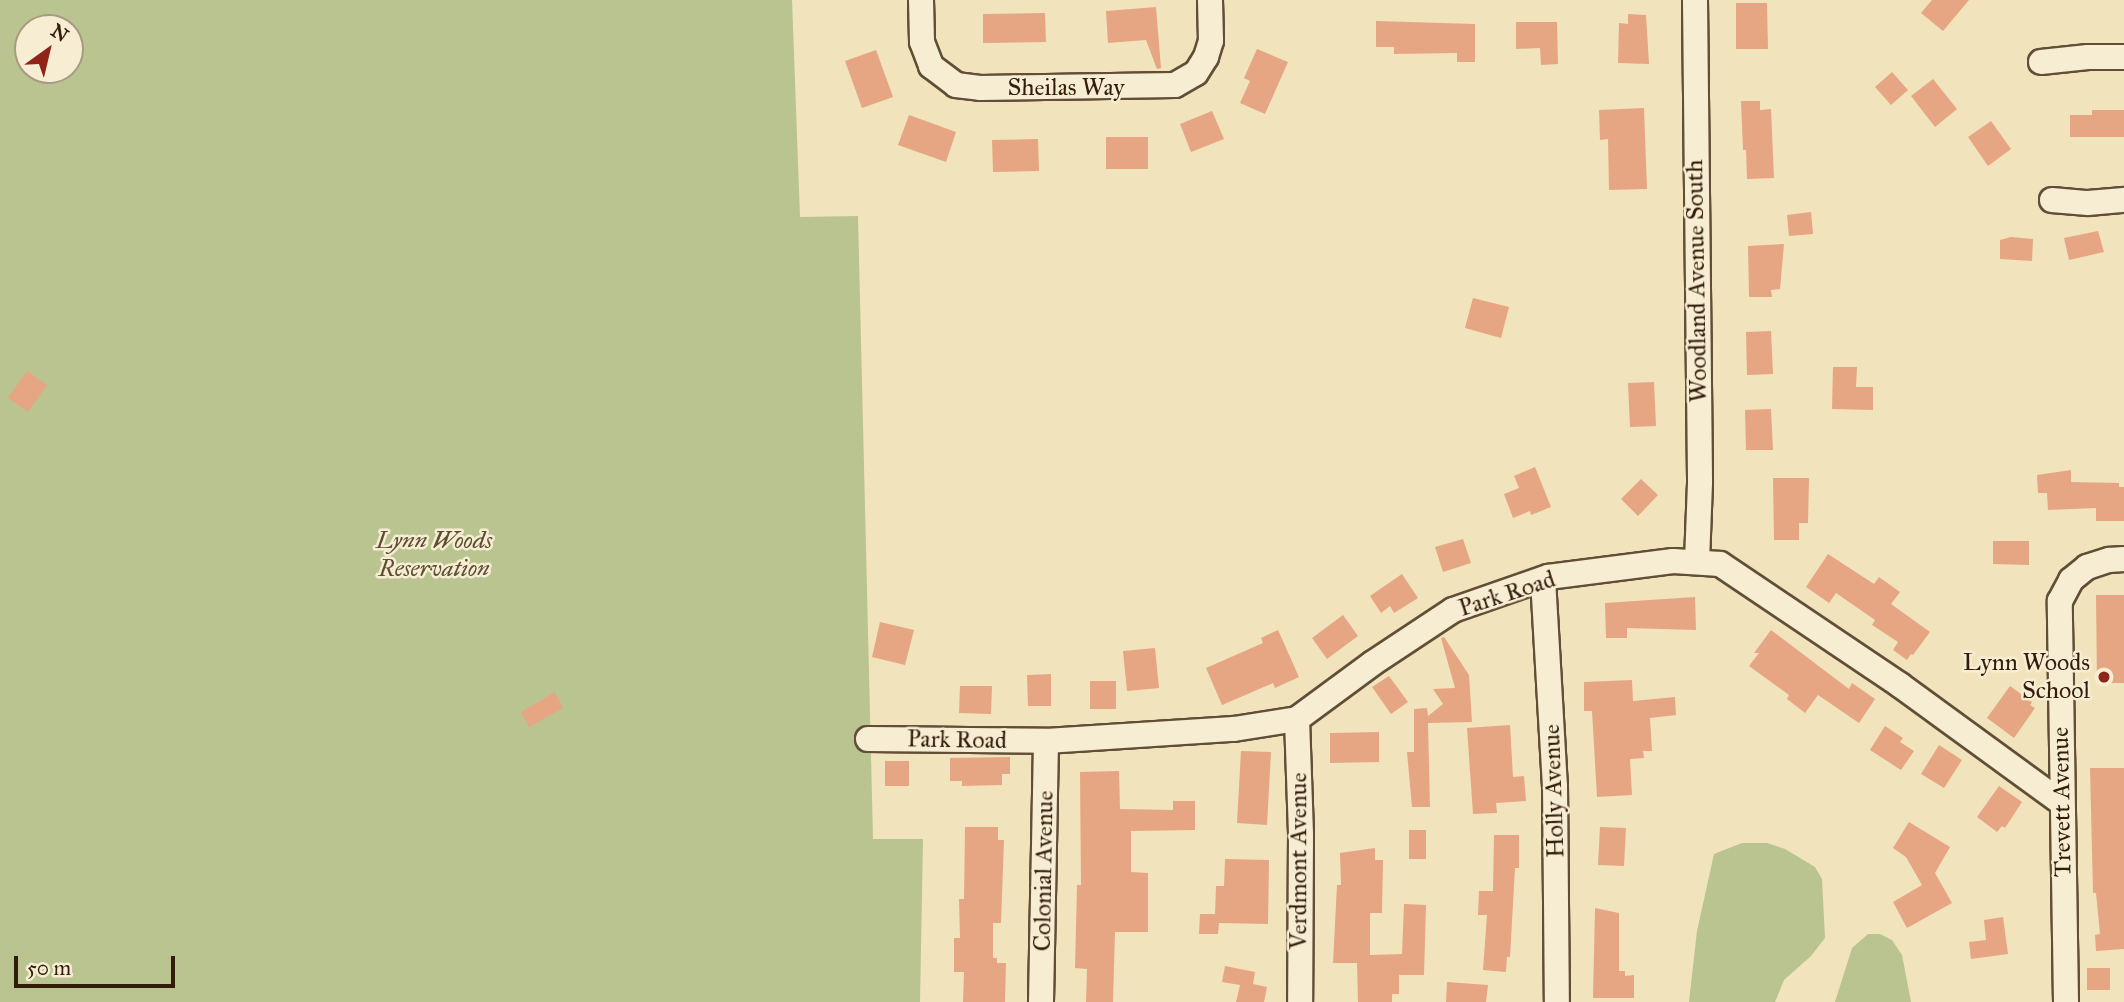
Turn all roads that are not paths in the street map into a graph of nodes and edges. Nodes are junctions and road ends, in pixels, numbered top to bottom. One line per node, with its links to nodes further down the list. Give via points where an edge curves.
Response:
1 (921, 0): 2 (street, Sheilas Way, via 922,42 931,66 956,85 980,88 1175,85 1196,73 1206,57 1211,41)
2 (1210, 0)
3 (1695, 0): 9 (street, Woodland Avenue South)
4 (2124, 57): 5 (street)
5 (2041, 62)
6 (2052, 200): 7 (street)
7 (2124, 200)
8 (2124, 559): 14 (street, Trevett Avenue, via 2087,567 2071,580 2060,601)
9 (1697, 562): 10 (street, Park Road, via 1673,561); 14 (street, Park Road, via 1720,564 1772,597)
10 (1543, 579): 11 (street, Park Road, via 1453,610); 17 (street, Holly Avenue, via 1555,786)
11 (1297, 719): 13 (street, Park Road, via 1234,729); 16 (street, Verdmont Avenue)
12 (869, 739): 13 (street, Park Road)
13 (1046, 741): 15 (street, Colonial Avenue)
14 (2062, 803): 18 (street, Trevett Avenue)
15 (1041, 1002)
16 (1300, 1002)
17 (1557, 1002)
18 (2066, 1002)

